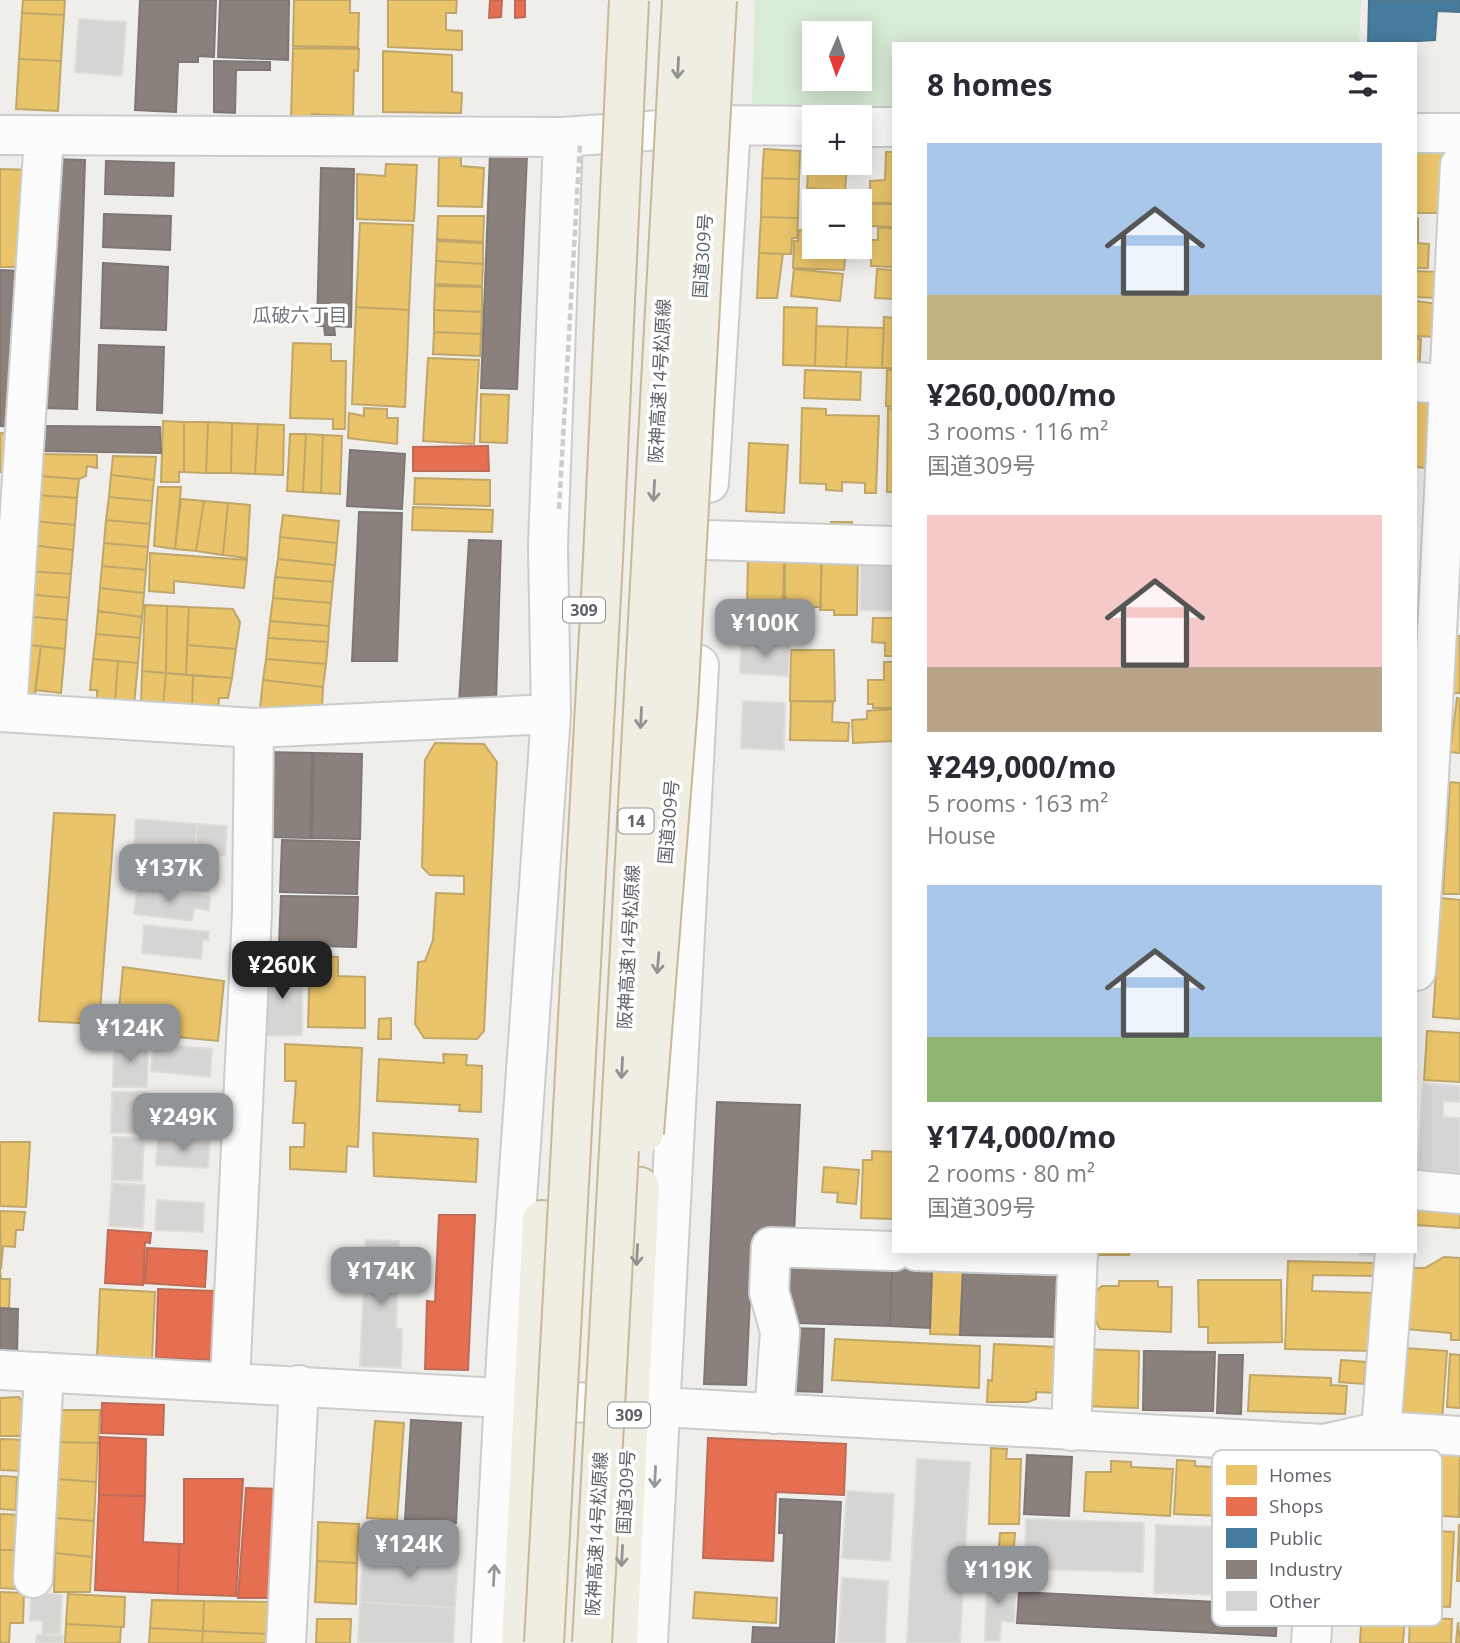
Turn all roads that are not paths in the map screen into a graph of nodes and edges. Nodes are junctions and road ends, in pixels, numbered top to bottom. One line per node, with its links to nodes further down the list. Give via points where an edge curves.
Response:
1 (612, 0): 36 (highway, 309, via 587,562 542,1220)
2 (629, 0): 48 (highway, bridge)
3 (682, 0): 49 (highway, 阪神高速14号松原線 / 14, one-way to 49, bridge)
4 (717, 0): 37 (highway, 国道309号 / 309, one-way to 37, bridge, via 678,704 640,1187)
5 (731, 125): 6 (street); 12 (street); 18 (street)
6 (802, 126)
7 (872, 127): 8 (street)
8 (892, 127)
9 (1417, 133): 10 (street)
10 (1460, 133)
11 (0, 135): 13 (street)
12 (572, 135): 13 (street); 22 (street, via 548,546)
13 (44, 136): 21 (street, via 29,417)
14 (1460, 165): 15 (street)
15 (1458, 256): 16 (street)
16 (1432, 383): 17 (street)
17 (1452, 465): 20 (street)
18 (706, 540): 19 (street); 37 (street)
19 (892, 546)
20 (1426, 588): 24 (street)
21 (4, 712): 23 (street)
22 (551, 714): 23 (street); 36 (street)
23 (254, 727): 34 (street, via 252,912)
24 (1446, 770): 25 (street)
25 (1417, 964)
26 (1417, 1190): 27 (street)
27 (1460, 1194)
28 (892, 1251): 38 (street, via 771,1247 769,1292 780,1331)
29 (1024, 1253): 31 (street)
30 (1395, 1253): 40 (street)
31 (1078, 1254): 39 (street)
32 (0, 1370): 33 (street)
33 (44, 1373): 34 (street); 44 (street)
34 (230, 1381): 35 (street)
35 (299, 1385): 36 (street); 45 (street)
36 (518, 1399): 37 (street); 46 (street, one-way to 36); 47 (highway, 309)
37 (644, 1408): 38 (street); 50 (highway, 国道309号 / 309, one-way to 50); 51 (street, one-way to 51)
38 (774, 1414): 39 (street)
39 (1071, 1431): 42 (street)
40 (1381, 1431): 41 (street); 42 (street)
41 (1460, 1436)
42 (1324, 1444): 43 (street)
43 (1324, 1450)
44 (33, 1578)
45 (286, 1643)
46 (491, 1643)
47 (521, 1643)
48 (544, 1643)
49 (592, 1643)
50 (618, 1643)
51 (648, 1643)

